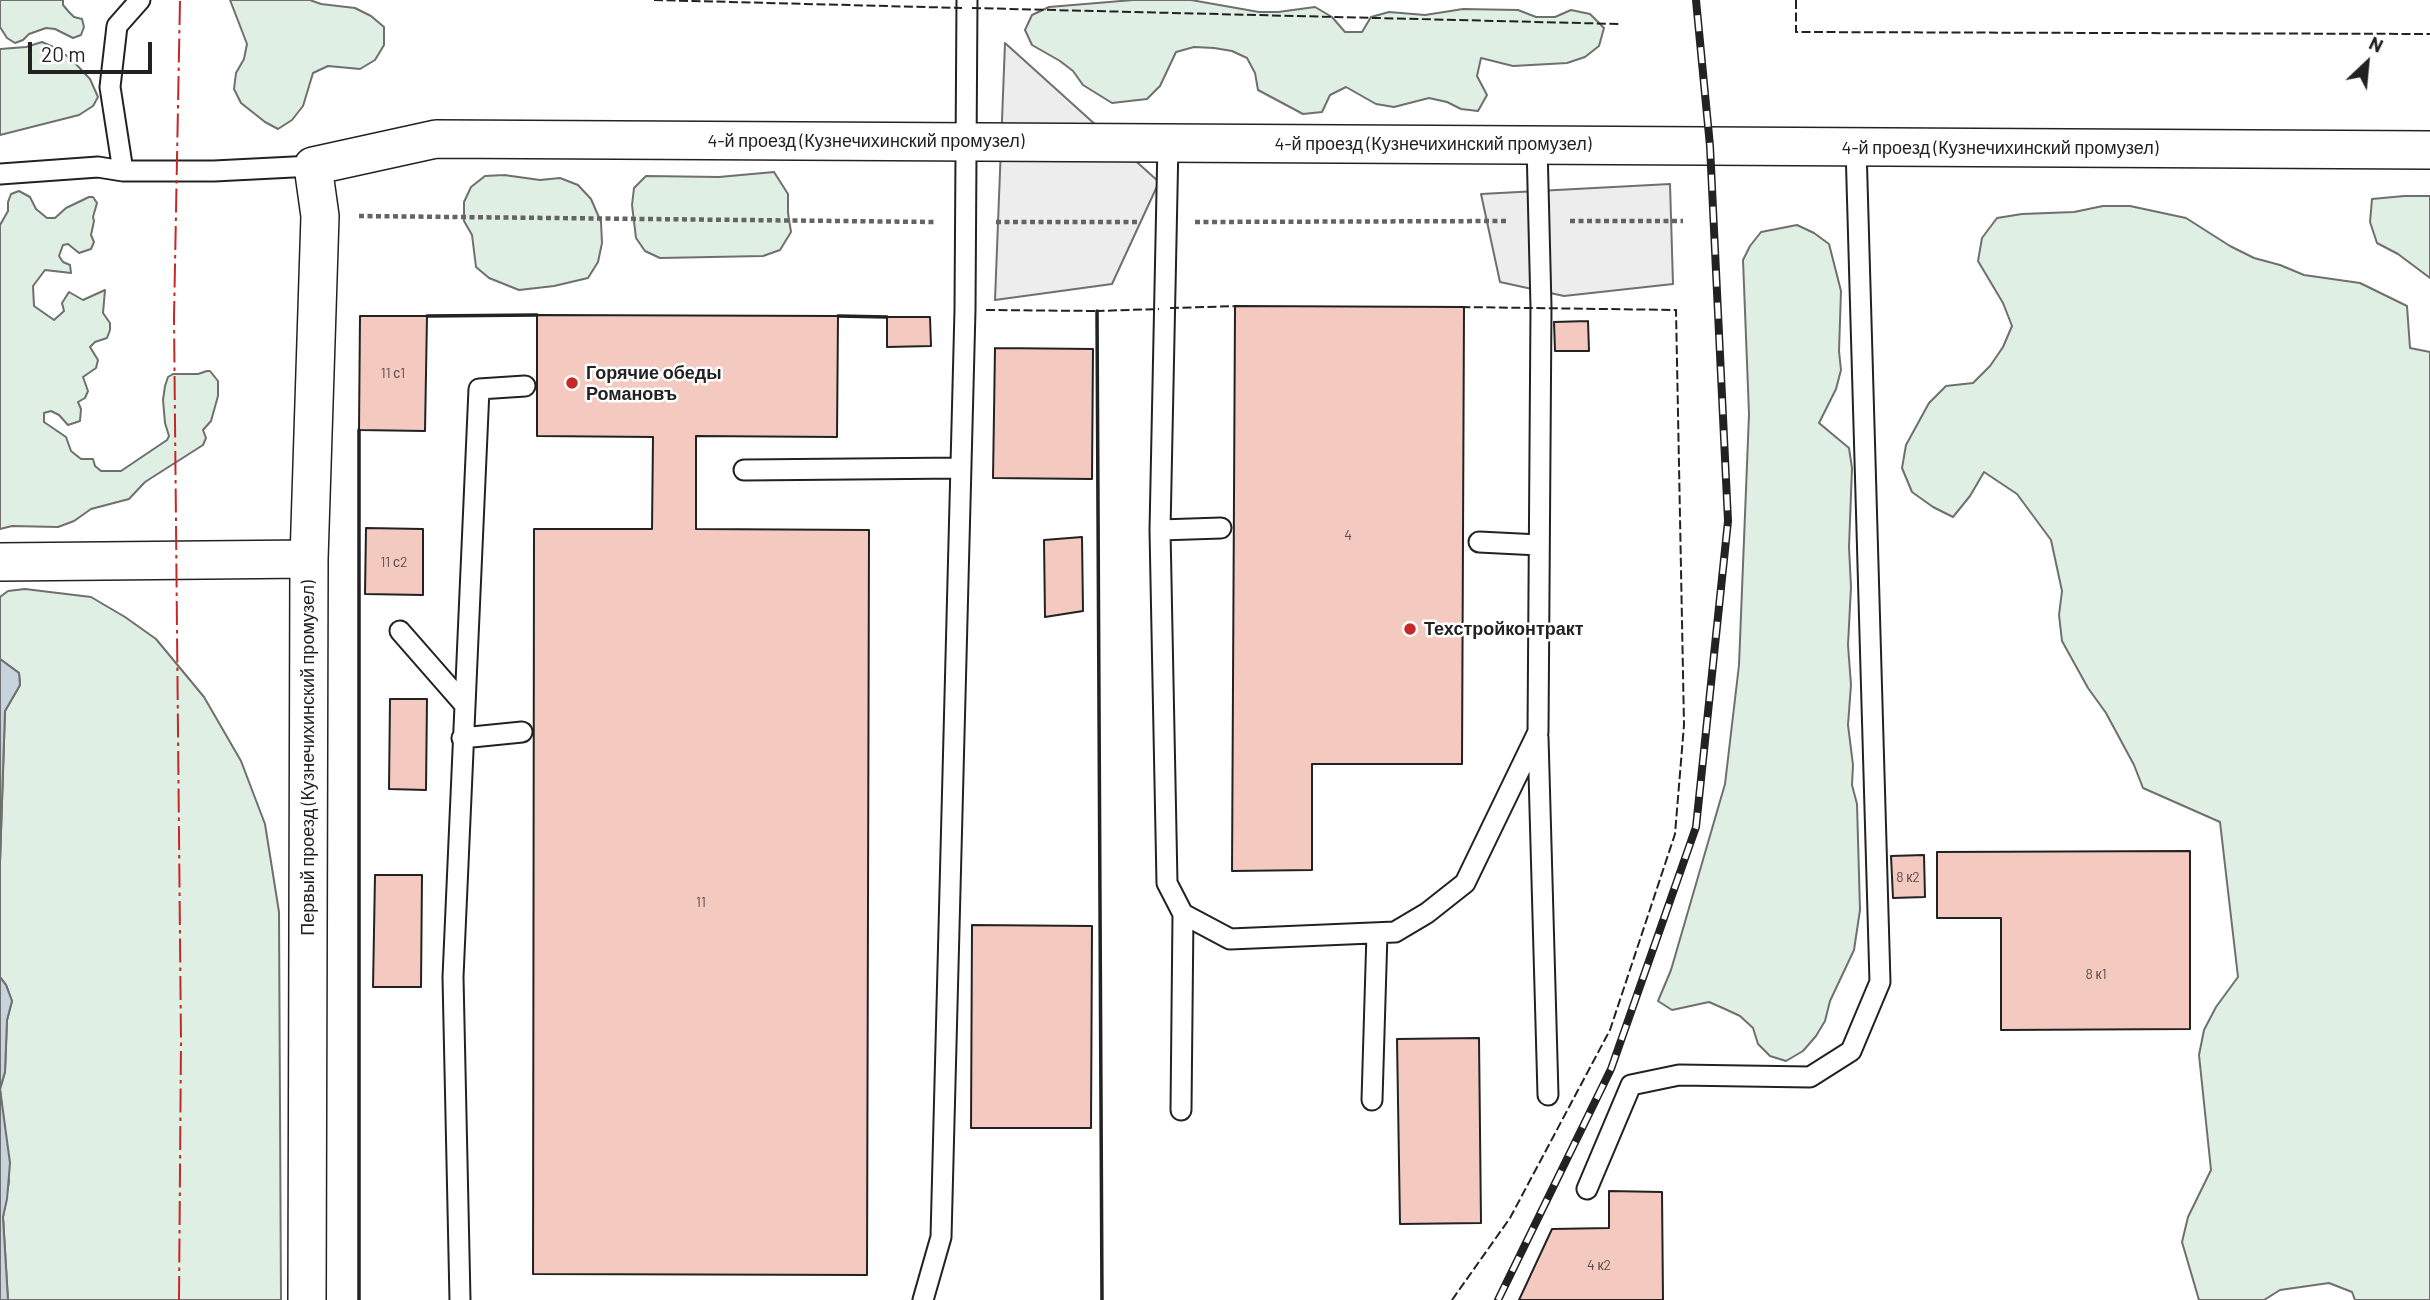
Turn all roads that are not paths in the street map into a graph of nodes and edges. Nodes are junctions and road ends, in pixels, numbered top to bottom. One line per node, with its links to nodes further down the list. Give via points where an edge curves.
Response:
1 (140, 0): 9 (lane, via 117,26 111,75)
2 (967, 0): 3 (lane)
3 (965, 142): 4 (street, 4-й проезд (Кузнечихинский промузел)); 8 (street, 4-й проезд (Кузнечихинский промузел), via 436,139); 12 (lane)
4 (1168, 143): 5 (street, 4-й проезд (Кузнечихинский промузел)); 15 (lane)
5 (1537, 145): 6 (street, 4-й проезд (Кузнечихинский промузел)); 17 (lane)
6 (1856, 147): 7 (street, 4-й проезд (Кузнечихинский промузел)); 30 (lane, via 1880,982 1851,1051 1810,1077 1679,1075 1631,1085)
7 (2430, 150)
8 (313, 166): 9 (lane); 18 (street, Первый проезд (Кузнечихинский промузел), via 320,216)
9 (122, 171): 10 (lane, via 98,167)
10 (0, 174)
11 (525, 386): 21 (lane, via 479,389)
12 (961, 468): 13 (lane); 33 (lane, via 941,1237)
13 (744, 470)
14 (1221, 528): 15 (lane)
15 (1160, 530): 25 (lane, via 1167,883)
16 (1479, 542): 17 (lane)
17 (1539, 545): 23 (lane)
18 (309, 559): 19 (street); 31 (street, Первый проезд (Кузнечихинский промузел))
19 (0, 562)
20 (400, 631): 21 (lane)
21 (463, 703): 24 (lane)
22 (522, 732): 24 (lane)
23 (1538, 732): 26 (lane, via 1465,883 1427,914 1395,932); 27 (lane)
24 (462, 738): 32 (lane, via 453,977)
25 (1183, 914): 26 (lane, via 1230,939); 29 (lane)
26 (1377, 933): 28 (lane)
27 (1548, 1096)
28 (1372, 1100)
29 (1181, 1110)
30 (1587, 1189)
31 (307, 1300)
32 (460, 1300)
33 (923, 1300)

